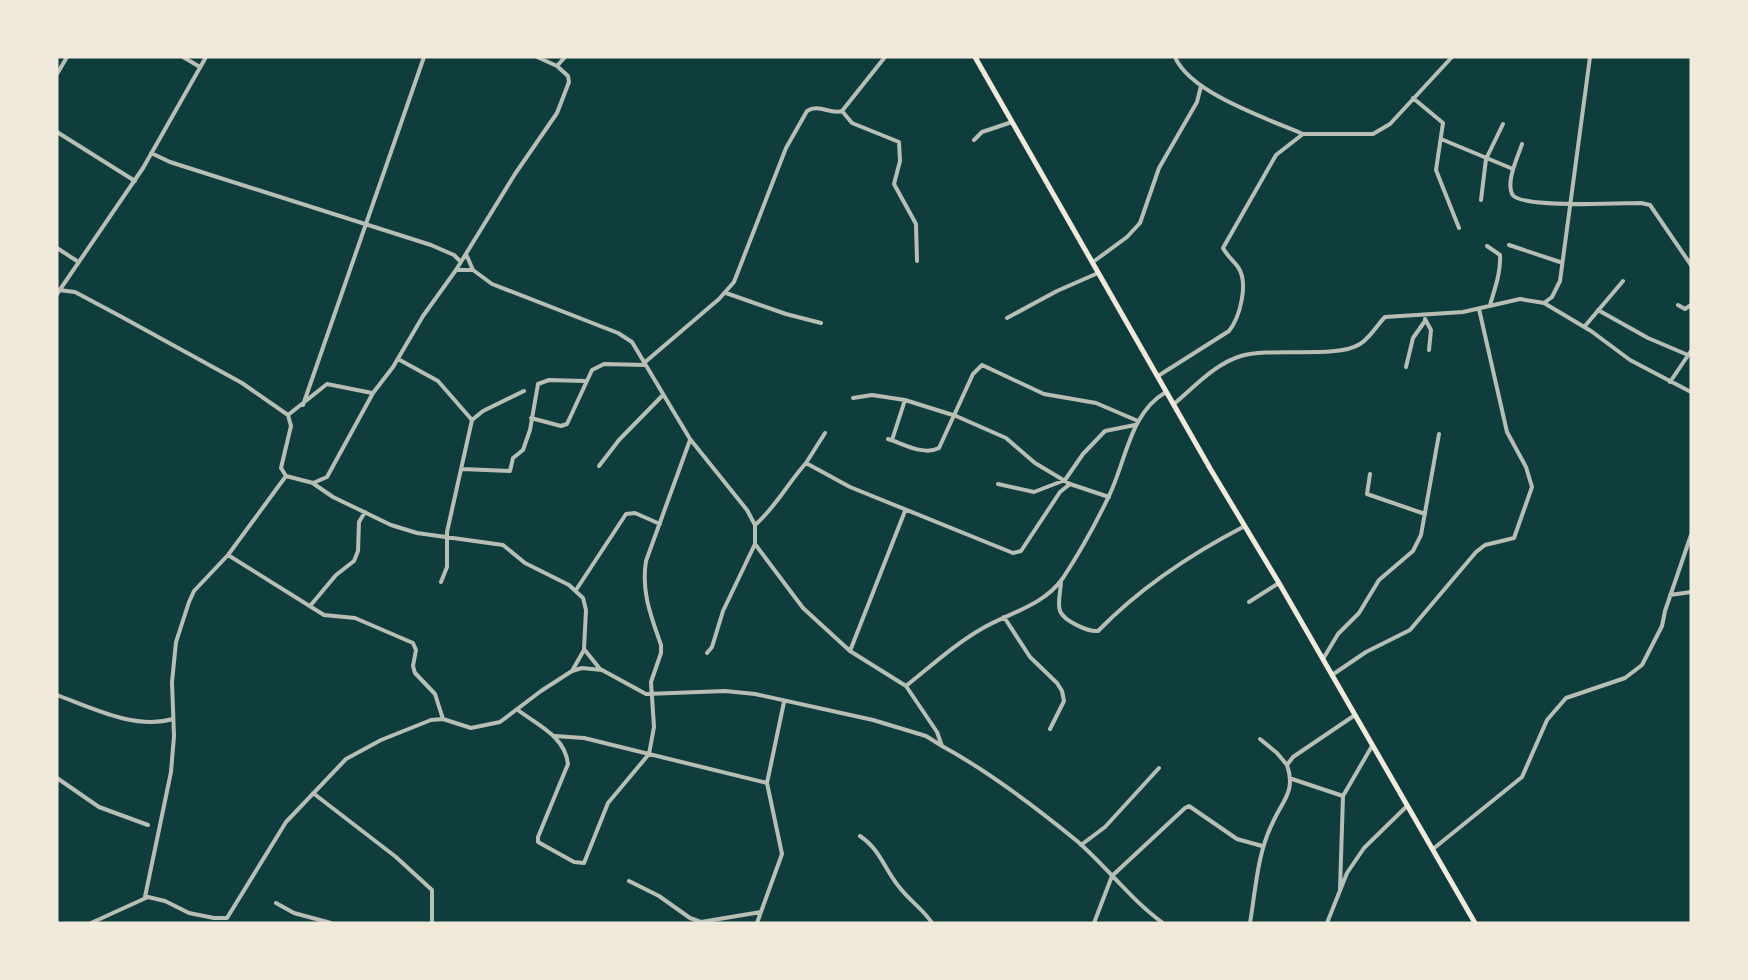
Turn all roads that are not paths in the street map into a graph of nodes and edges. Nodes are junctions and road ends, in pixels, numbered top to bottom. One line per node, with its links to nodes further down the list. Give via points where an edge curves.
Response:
1 (67, 57): 14 (street)
2 (183, 57): 13 (street)
3 (206, 57): 13 (street)
4 (424, 57): 31 (street)
5 (537, 57): 12 (street)
6 (565, 57): 12 (street)
7 (885, 57): 17 (street)
8 (975, 57): 18 (main road)
9 (1175, 57): 15 (street)
10 (1452, 57): 16 (street)
11 (1590, 57): 30 (street)
12 (557, 66): 36 (street, via 569,82 563,102)
13 (200, 67): 25 (street)
14 (57, 74)
15 (1201, 86): 21 (street); 39 (street, via 1197,102 1159,168 1140,223)
16 (1413, 98): 21 (street, via 1390,124 1370,135); 22 (street, via 1443,123)
17 (842, 111): 38 (street, via 852,123 899,142 900,161 894,184 916,224); 48 (street, via 817,107 807,111 786,148 740,269)
18 (1012, 122): 23 (street, via 982,132); 39 (main road)
19 (1503, 124): 26 (street)
20 (57, 132): 28 (street)
21 (1303, 134): 65 (street, via 1271,160 1224,244 1226,255 1238,267 1244,284 1234,324 1229,331)
22 (1441, 139): 26 (street); 32 (street, via 1436,170)
23 (974, 140)
24 (1522, 144): 27 (street)
25 (152, 153): 28 (street); 31 (street)
26 (1486, 159): 27 (street); 29 (street)
27 (1513, 170): 30 (street, via 1514,197)
28 (135, 181): 37 (street)
29 (1481, 200)
30 (1569, 204): 40 (street); 42 (street, via 1650,206)
31 (366, 225): 41 (street, via 431,245 454,255); 76 (street)
32 (1459, 228)
33 (1509, 245): 40 (street)
34 (1487, 246): 50 (street, via 1500,255 1500,273)
35 (57, 248): 37 (street)
36 (466, 255): 41 (street); 44 (street)
37 (77, 261): 47 (street)
38 (917, 261)
39 (1093, 262): 45 (main road)
40 (1560, 262): 49 (street, via 1560,281)
41 (461, 263): 43 (street)
42 (1691, 265)
43 (456, 270): 44 (street); 62 (street)
44 (473, 270): 63 (street, via 508,291 626,336)
45 (1098, 273): 56 (street); 65 (main road)
46 (1623, 281): 54 (street)
47 (58, 292): 77 (street, via 75,292 130,321 242,383)
48 (726, 292): 58 (street, via 786,314); 63 (street)
49 (1544, 303): 50 (street, via 1520,299); 59 (street)
50 (1490, 305): 53 (street)
51 (1678, 305): 52 (street, via 1685,309)
52 (1691, 305)
53 (1479, 309): 55 (street); 120 (street, via 1507,432 1532,487 1518,532 1507,542 1485,545 1476,552 1410,630)
54 (1598, 310): 59 (street); 61 (street, via 1648,338)
55 (1424, 314): 57 (street); 75 (street, via 1386,317 1354,348 1239,356 1205,377)
56 (1007, 318)
57 (1425, 321): 60 (street, via 1431,330); 64 (street, via 1413,338)
58 (822, 322)
59 (1585, 326): 67 (street, via 1630,360)
60 (1429, 350)
61 (1689, 353): 67 (street)
62 (398, 359): 71 (street); 80 (street, via 438,381)
63 (645, 364): 66 (street, via 604,364 592,370); 72 (street)
64 (1406, 367)
65 (1157, 376): 69 (main road)
66 (585, 381): 79 (street, via 540,381); 79 (street, via 567,424)
67 (1670, 382): 70 (street)
68 (524, 391): 80 (street)
69 (1166, 392): 75 (main road); 81 (street, via 1149,404)
70 (1691, 392)
71 (373, 393): 76 (street, via 327,384); 91 (street, via 327,477)
72 (662, 396): 84 (street); 86 (street)
73 (853, 399): 74 (street, via 872,394)
74 (905, 400): 78 (street); 78 (street, via 890,440 933,451 944,443)
75 (1173, 404): 100 (main road)
76 (303, 405): 77 (street)
77 (288, 415): 89 (street, via 291,426 280,468)
78 (956, 416): 81 (street, via 973,374 982,365 1044,394 1096,403); 90 (street, via 1006,438 1035,463)
79 (531, 418): 87 (street, via 523,450 513,458 510,471)
80 (472, 420): 87 (street)
81 (1137, 423): 90 (street, via 1105,431); 94 (street)
82 (825, 433): 85 (street)
83 (1439, 434): 97 (street)
84 (690, 439): 98 (street); 99 (street)
85 (806, 463): 95 (street); 99 (street)
86 (599, 466)
87 (461, 469): 102 (street)
88 (1370, 474): 97 (street, via 1367,494)
89 (286, 477): 91 (street); 104 (street)
90 (1065, 480): 92 (street, via 1034,492); 93 (street)
91 (313, 483): 96 (street)
92 (998, 484)
93 (1070, 484): 94 (street); 95 (street, via 1060,492 1021,551 1013,553)
94 (1109, 496): 105 (street)
95 (905, 511): 115 (street)
96 (365, 512): 102 (street, via 391,525); 112 (street, via 359,522 354,561 336,575)
97 (1425, 514): 117 (street, via 1413,552 1379,580 1359,613 1338,634)
98 (660, 524): 108 (street, via 635,513 626,514); 123 (street, via 643,578 644,596 661,645 651,682)
99 (755, 525): 103 (street)
100 (1243, 527): 105 (street, via 1201,550 1119,610 1098,631 1083,628 1063,616 1059,609); 107 (main road)
101 (1691, 535): 110 (street)
102 (448, 538): 106 (street, via 447,567); 108 (street, via 503,545 525,563)
103 (755, 544): 115 (street, via 812,619); 116 (street)
104 (228, 555): 112 (street); 127 (street, via 194,591 189,602 177,642)
105 (1061, 580): 113 (street, via 1028,608)
106 (441, 582)
107 (1279, 582): 111 (street); 117 (main road)
108 (576, 590): 114 (street, via 583,598 588,620)
109 (1691, 592): 110 (street)
110 (1670, 595): 147 (street, via 1662,626 1642,665 1625,678 1566,698 1547,720 1522,777)
111 (1249, 602)
112 (310, 606): 128 (street, via 335,618 355,618 413,643 415,673 435,694)
113 (1004, 617): 121 (street, via 961,642); 129 (street, via 1030,657 1062,691 1064,701)
114 (584, 649): 118 (street); 119 (street)
115 (850, 651): 121 (street)
116 (707, 653)
117 (1322, 659): 120 (main road)
118 (602, 670): 119 (street); 123 (street, via 631,688)
119 (572, 671): 125 (street)
120 (1331, 675): 126 (main road)
121 (906, 686): 132 (street)
122 (57, 695): 127 (street, via 108,715 148,722)
123 (653, 695): 124 (street, via 725,691); 134 (street, via 654,727)
124 (784, 702): 132 (street, via 873,720 926,736); 139 (street)
125 (518, 710): 128 (street, via 500,722 471,728); 130 (street)
126 (1355, 715): 133 (main road); 135 (street)
127 (173, 719): 151 (street, via 171,772)
128 (443, 719): 140 (street, via 420,724 366,747 346,759)
129 (1050, 729)
130 (555, 736): 134 (street, via 584,738); 134 (street, via 568,764 538,842 580,864 609,803)
131 (1260, 738): 135 (street)
132 (942, 746): 145 (street)
133 (1372, 746): 141 (street); 142 (main road)
134 (649, 754): 139 (street)
135 (1287, 765): 138 (street)
136 (1159, 768): 145 (street, via 1105,827)
137 (57, 778): 143 (street, via 99,807)
138 (1292, 779): 141 (street); 146 (street, via 1290,791)
139 (767, 783): 153 (street, via 782,854)
140 (313, 793): 154 (street, via 286,822); 157 (street, via 432,890)
141 (1343, 796): 150 (street)
142 (1407, 806): 147 (main road); 150 (street, via 1365,848)
143 (148, 825)
144 (860, 836): 159 (street, via 883,858 900,889 923,909)
145 (1081, 845): 148 (street)
146 (1262, 846): 148 (street, via 1237,839 1190,806); 162 (street)
147 (1433, 849): 164 (main road)
148 (1112, 876): 160 (street); 161 (street)
149 (629, 881): 153 (street, via 701,922)
150 (1340, 889): 163 (street)
151 (146, 897): 154 (street, via 189,913); 155 (street)
152 (276, 903): 156 (street, via 294,913)
153 (762, 911): 158 (street)
154 (228, 920)
155 (91, 923)
156 (331, 923)
157 (432, 923)
158 (757, 923)
159 (932, 923)
160 (1094, 923)
161 (1164, 923)
162 (1250, 923)
163 (1327, 923)
164 (1475, 923)

